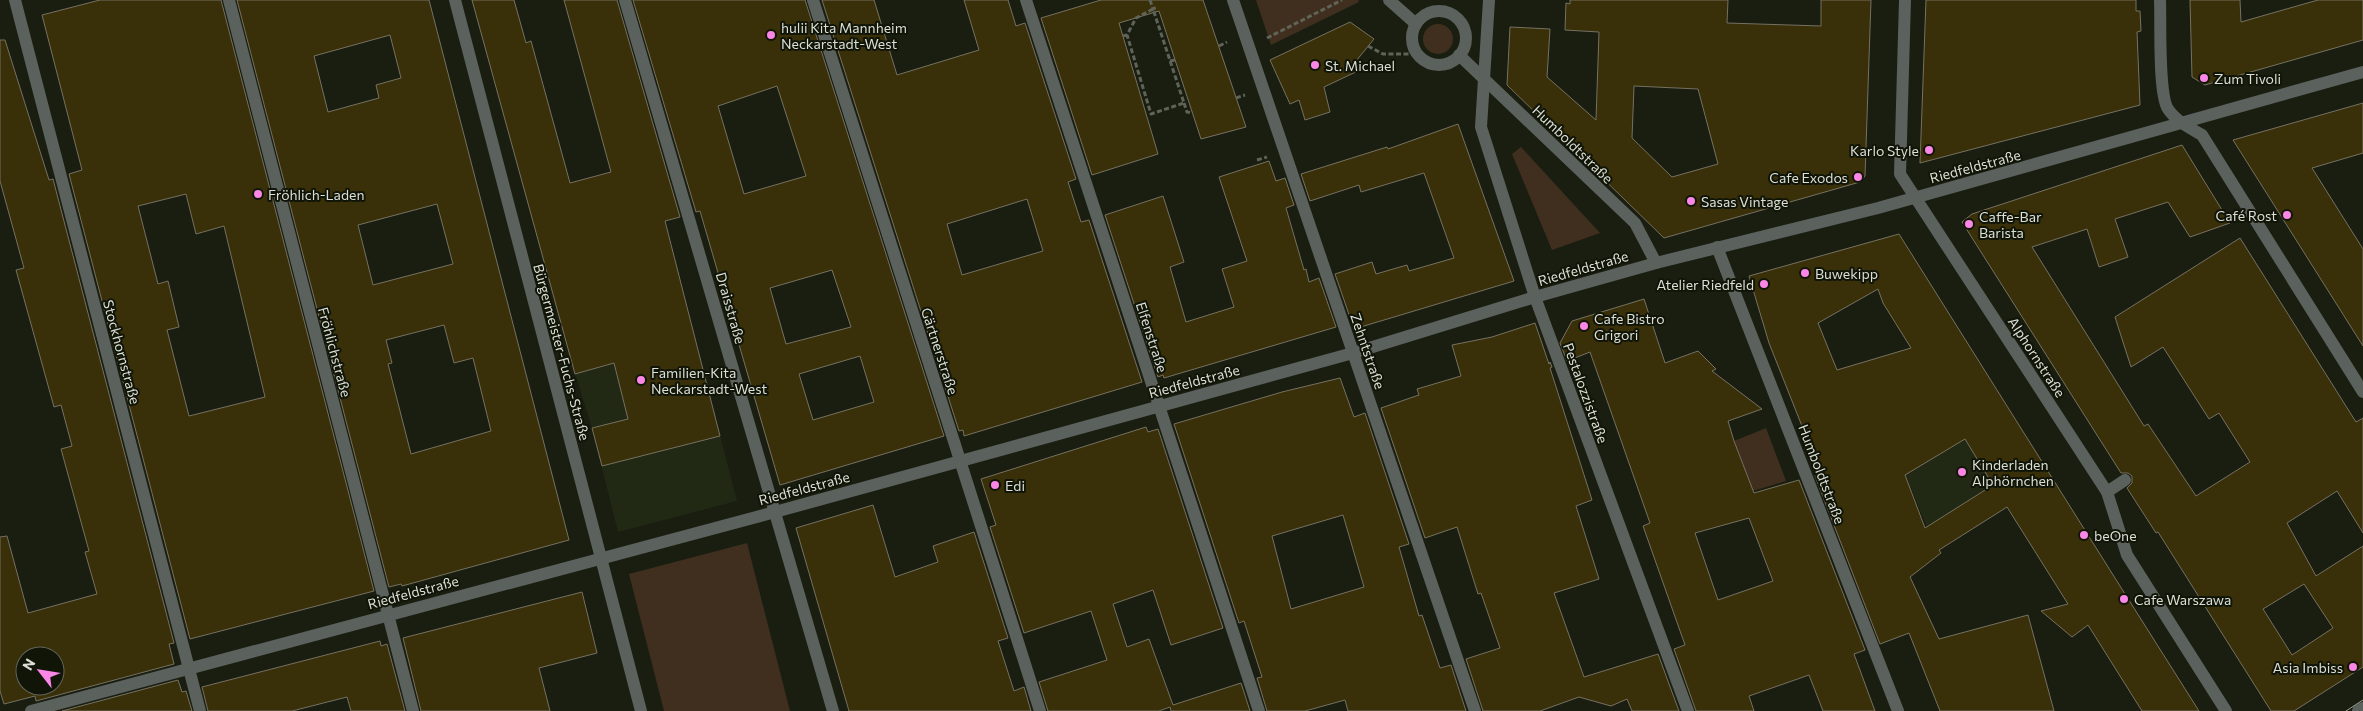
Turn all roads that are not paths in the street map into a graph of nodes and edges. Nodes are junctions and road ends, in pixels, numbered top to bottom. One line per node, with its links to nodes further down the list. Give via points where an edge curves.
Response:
1 (15, 0): 30 (street, Stockhornstraße)
2 (229, 0): 29 (street, Fröhlichstraße)
3 (455, 0): 28 (street, Bürgermeister-Fuchs-Straße)
4 (625, 0): 27 (street, Draisstraße)
5 (813, 0): 24 (street, Gärtnerstraße)
6 (1026, 0): 23 (street, Elfenstraße)
7 (1233, 0): 21 (street, Zehntstraße)
8 (1389, 0): 12 (street)
9 (1489, 0): 15 (street, Pestalozzistraße)
10 (1905, 0): 17 (street, Alphornstraße, via 1900,174)
11 (2160, 0): 16 (street, via 2163,86 2167,108)
12 (1416, 24): 13 (street, via 1411,38 1417,54 1439,66 1448,64); 13 (street, via 1432,12 1442,11 1458,19 1466,35)
13 (1459, 55): 15 (street, Humboldtstraße)
14 (2363, 72): 16 (street, Riedfeldstraße)
15 (1483, 79): 19 (street, Humboldtstraße, via 1634,224); 20 (street, Pestalozzistraße, via 1481,127)
16 (2182, 124): 17 (street, Riedfeldstraße); 22 (street, via 2202,135)
17 (1915, 198): 18 (street, Riedfeldstraße); 26 (street, Alphornstraße)
18 (1717, 247): 19 (street, Riedfeldstraße); 41 (street, Humboldtstraße)
19 (1656, 263): 20 (street, Riedfeldstraße)
20 (1535, 297): 21 (street, Riedfeldstraße); 40 (street, Pestalozzistraße)
21 (1353, 353): 23 (street, Riedfeldstraße); 39 (street, Zehntstraße)
22 (2363, 392)
23 (1159, 406): 24 (street, Riedfeldstraße); 38 (street, Elfenstraße)
24 (960, 461): 27 (street, Riedfeldstraße); 37 (street, Gärtnerstraße)
25 (2125, 480): 26 (street)
26 (2107, 492): 42 (street, Alphornstraße, via 2127,556)
27 (775, 512): 28 (street, Riedfeldstraße); 36 (street, Draisstraße)
28 (600, 557): 29 (street, Riedfeldstraße); 35 (street, Bürgermeister-Fuchs-Straße)
29 (388, 615): 30 (street, Riedfeldstraße); 34 (street, Fröhlichstraße)
30 (188, 669): 32 (street, Riedfeldstraße); 33 (street, Stockhornstraße)
31 (2363, 708): 43 (street)
32 (31, 711)
33 (200, 711)
34 (413, 711)
35 (641, 711)
36 (833, 711)
37 (1040, 711)
38 (1259, 711)
39 (1475, 711)
40 (1688, 711)
41 (1898, 711)
42 (2226, 711)
43 (2358, 711)

